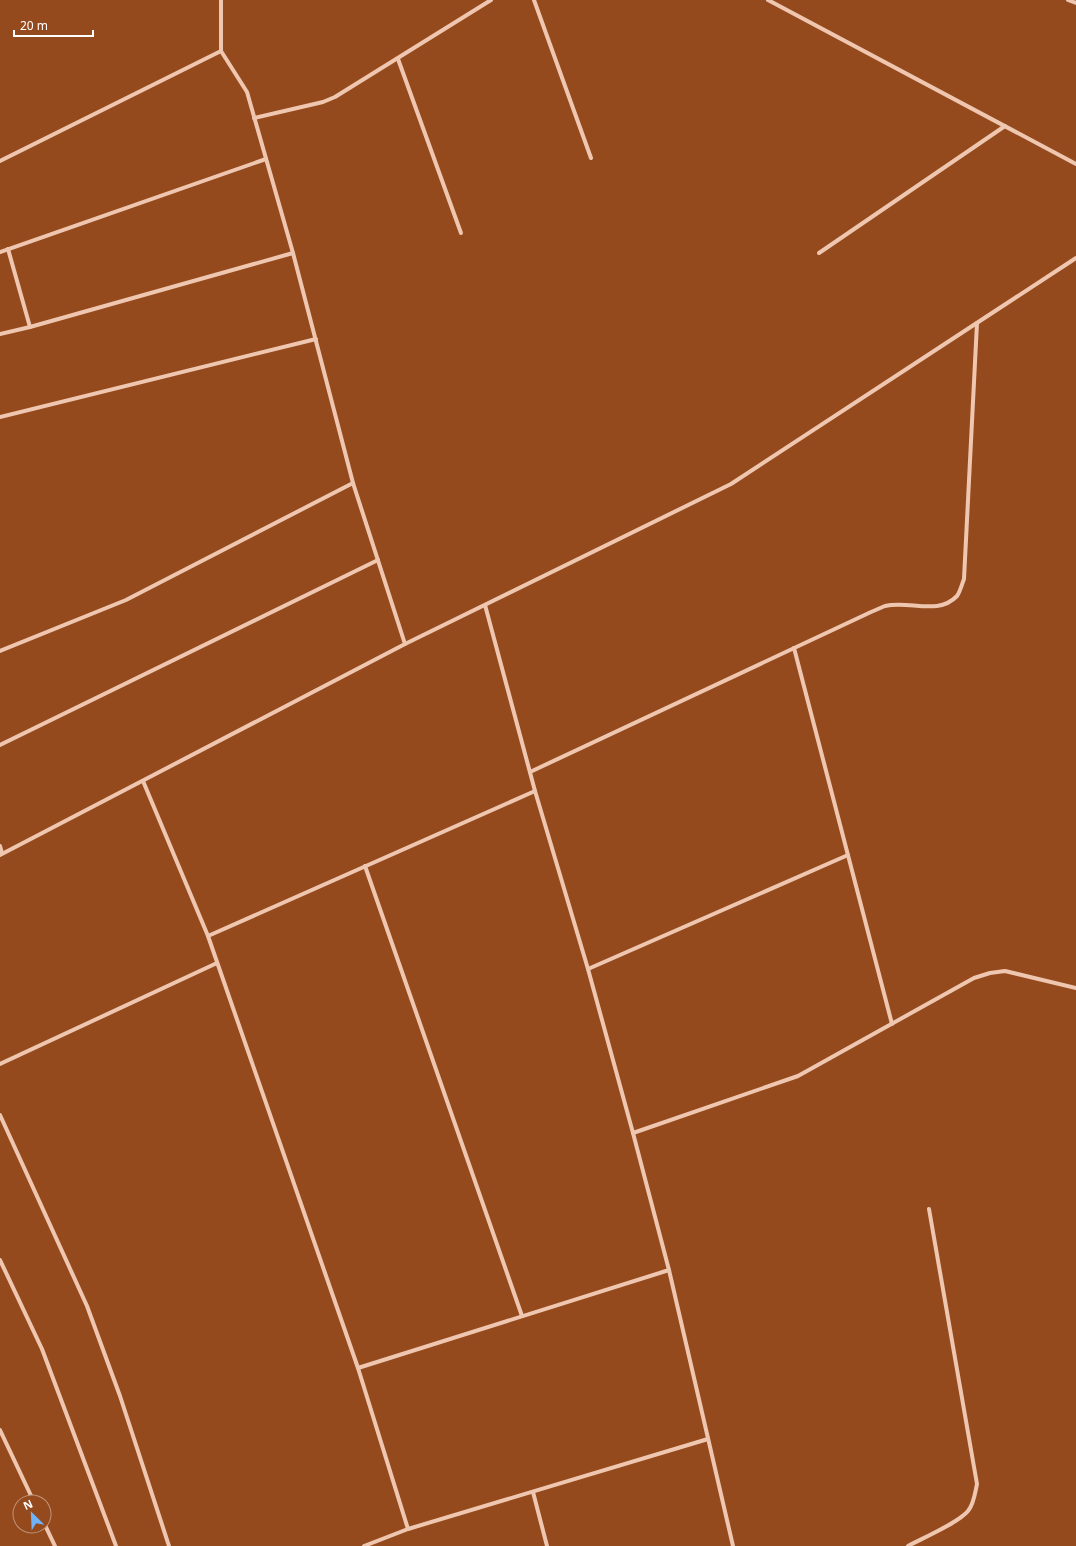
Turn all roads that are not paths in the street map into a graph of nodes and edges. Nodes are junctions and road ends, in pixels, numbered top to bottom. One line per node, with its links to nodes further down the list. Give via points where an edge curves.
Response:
1 (221, 0): 7 (street)
2 (491, 0): 8 (street)
3 (534, 0): 11 (street)
4 (768, 0): 10 (street)
5 (1068, 0): 6 (street)
6 (1076, 4)
7 (221, 51): 9 (street, via 247,92); 13 (street)
8 (398, 59): 9 (street, via 323,102); 15 (street)
9 (254, 118): 12 (street)
10 (1005, 126): 14 (street); 19 (street)
11 (591, 158)
12 (266, 159): 16 (street); 18 (street)
13 (0, 161)
14 (1076, 164)
15 (461, 233)
16 (8, 249): 17 (street); 22 (street)
17 (0, 252)
18 (293, 253): 22 (street); 24 (street)
19 (819, 253)
20 (1076, 258): 21 (street)
21 (977, 323): 28 (street, via 731,484); 30 (street, via 964,579 958,595 948,603 937,606 886,606)
22 (30, 327): 23 (street)
23 (0, 334)
24 (316, 339): 25 (street); 26 (street)
25 (0, 417)
26 (353, 483): 27 (street); 31 (street, via 126,600)
27 (378, 560): 29 (street); 32 (street)
28 (485, 605): 29 (street); 33 (street)
29 (405, 644): 34 (street)
30 (794, 648): 33 (street); 38 (street)
31 (0, 651)
32 (0, 745)
33 (530, 772): 35 (street)
34 (143, 781): 37 (street); 40 (street)
35 (535, 791): 39 (street); 42 (street)
36 (0, 846): 37 (street)
37 (1, 854)
38 (848, 855): 42 (street); 44 (street)
39 (365, 866): 40 (street); 51 (street)
40 (208, 936): 41 (street)
41 (217, 963): 45 (street); 52 (street)
42 (588, 969): 47 (street)
43 (1076, 988): 44 (street, via 1005,971 990,973 974,978)
44 (892, 1024): 47 (street, via 782,1083)
45 (0, 1064)
46 (0, 1115): 61 (street, via 87,1306 120,1396)
47 (633, 1133): 50 (street)
48 (929, 1209): 65 (street, via 976,1484 974,1499 968,1511 958,1520)
49 (0, 1260): 60 (street, via 42,1348)
50 (669, 1270): 51 (street); 54 (street)
51 (522, 1316): 52 (street)
52 (358, 1368): 57 (street)
53 (0, 1430): 56 (street)
54 (708, 1439): 55 (street); 64 (street)
55 (533, 1492): 57 (street); 63 (street)
56 (30, 1494)
57 (408, 1529): 62 (street)
58 (49, 1534): 59 (street)
59 (55, 1546)
60 (116, 1546)
61 (169, 1546)
62 (364, 1546)
63 (547, 1546)
64 (734, 1546)
65 (908, 1546)

